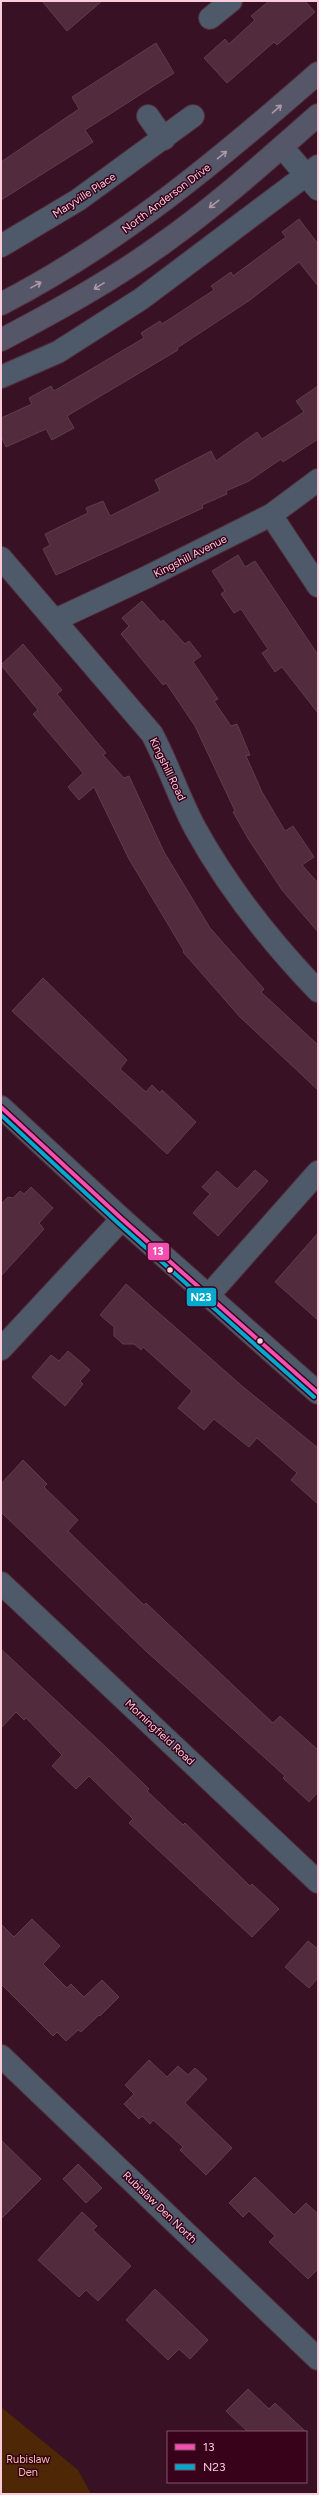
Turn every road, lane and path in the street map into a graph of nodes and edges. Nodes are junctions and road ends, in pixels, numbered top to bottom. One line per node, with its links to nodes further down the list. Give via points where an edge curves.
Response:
1 (231, 1): 2 (street)
2 (210, 18)
3 (318, 73): 11 (main road, North Anderson Drive, one-way to 3, via 84,256 146,216 229,150)
4 (318, 115): 8 (main road)
5 (148, 116): 7 (street)
6 (193, 116): 7 (street, Maryville Place)
7 (164, 139): 10 (street, Maryville Place, via 78,200)
8 (282, 147): 9 (street); 12 (main road, one-way to 12, via 216,203 151,252 69,304)
9 (314, 177): 13 (street, via 141,299 58,352)
10 (1, 246)
11 (1, 304)
12 (1, 340)
13 (1, 377)
14 (318, 480): 15 (street, Kingshill Avenue)
15 (271, 515): 17 (street); 18 (street, Kingshill Avenue, via 146,578)
16 (1, 558): 18 (street, Kingshill Road)
17 (318, 586)
18 (55, 620): 19 (street, Kingshill Road, via 152,734 166,760 194,827 227,880 258,924)
19 (318, 991)
20 (1, 1107): 22 (street)
21 (318, 1172): 23 (street)
22 (122, 1219): 23 (street); 24 (street)
23 (209, 1295): 25 (street)
24 (1, 1349)
25 (318, 1393)
26 (1, 1583): 27 (street, Morningfield Road)
27 (318, 1882)
28 (1, 2056): 29 (street, Rubislaw Den North)
29 (318, 2359)

